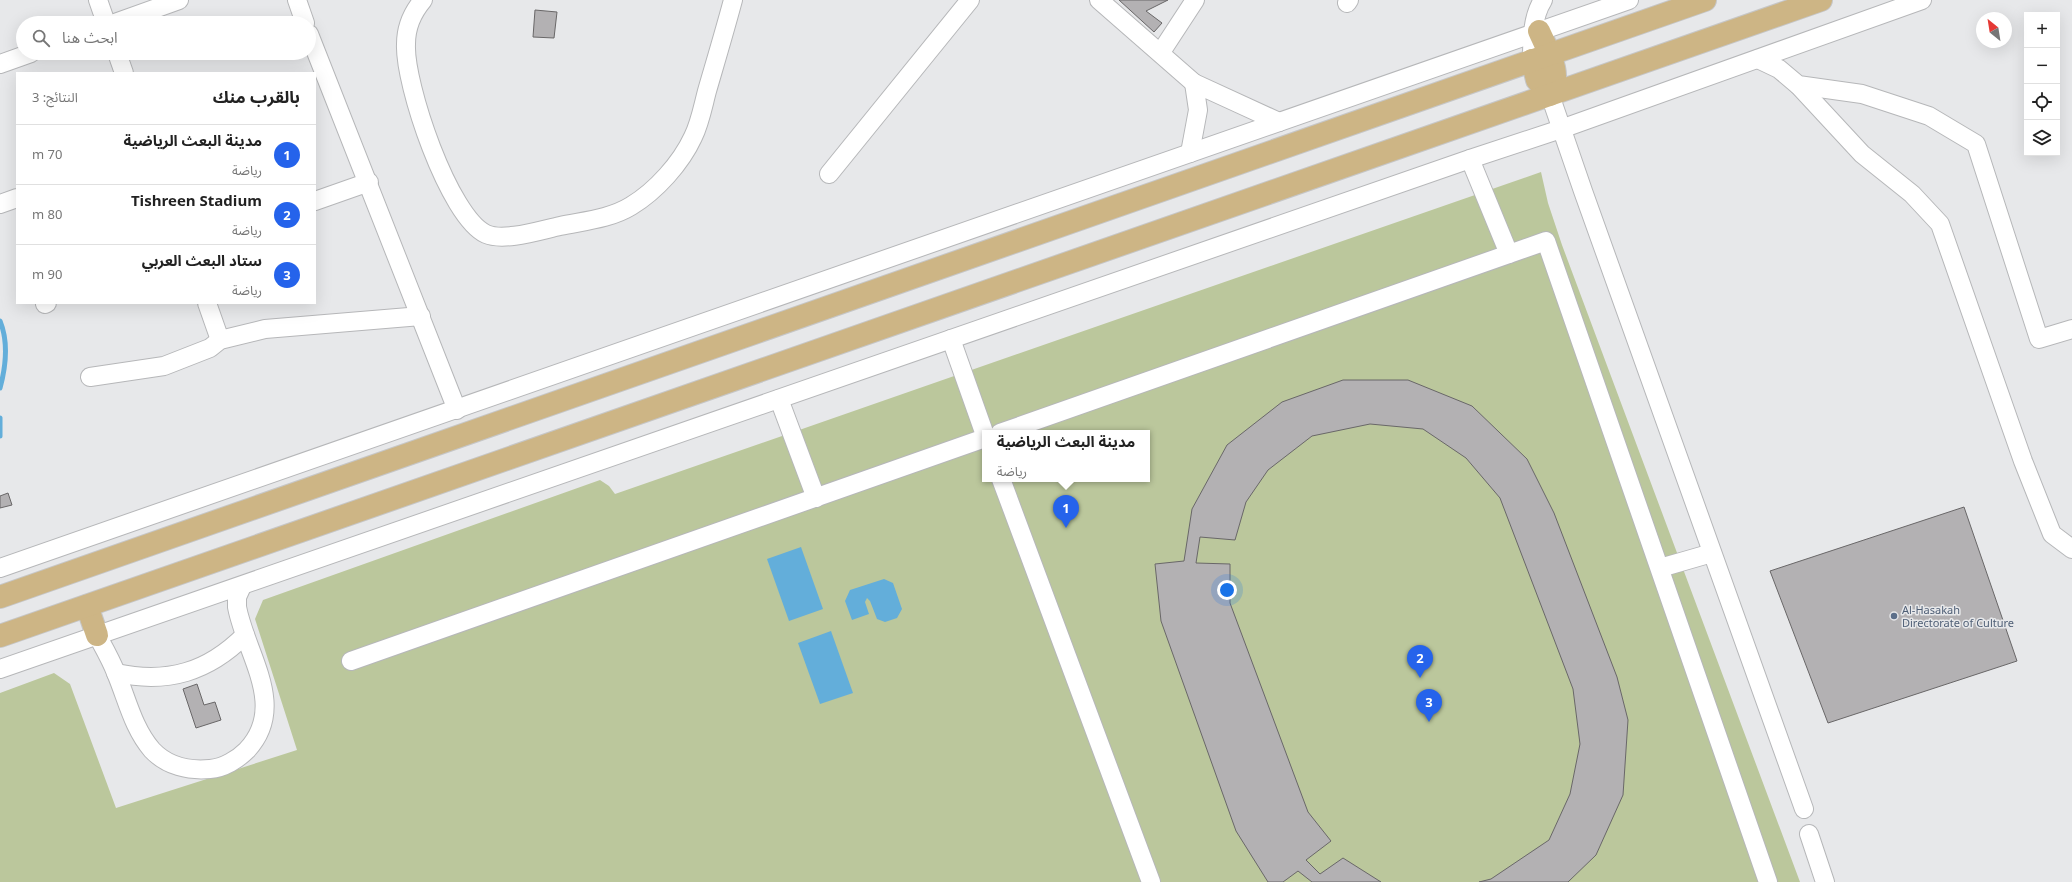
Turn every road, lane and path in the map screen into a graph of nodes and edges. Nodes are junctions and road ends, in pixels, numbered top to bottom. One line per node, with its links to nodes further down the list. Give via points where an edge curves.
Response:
1 (98, 0): 14 (street)
2 (179, 0): 15 (street)
3 (297, 0): 16 (street)
4 (423, 0): 5 (street, via 412,17 406,44 410,83 418,114 439,166 466,215 479,230 487,235 498,236 519,235 608,216 631,207 654,188 682,157 696,131)
5 (733, 0)
6 (970, 0): 34 (street)
7 (1099, 0): 18 (street)
8 (1196, 0): 18 (street)
9 (1543, 0): 17 (street, via 1538,11)
10 (1629, 0): 17 (street)
11 (1705, 0): 19 (main road)
12 (1821, 0): 29 (main road)
13 (1922, 0): 21 (street)
14 (104, 16)
15 (134, 16)
16 (303, 16)
17 (1536, 32): 19 (main road); 30 (street)
18 (1161, 52): 26 (street)
19 (1540, 57): 29 (main road, via 1556,70); 58 (main road)
20 (16, 58): 24 (street)
21 (1758, 59): 27 (street, via 1779,69); 31 (street)
22 (119, 60): 25 (street)
23 (316, 60): 28 (street)
24 (0, 64)
25 (124, 72)
26 (1194, 83): 30 (street); 32 (street, via 1198,110)
27 (1798, 84): 42 (street, via 1862,94 1929,116 1976,144 2039,339); 53 (street, via 1862,154 1912,194 1940,224 2023,460 2052,534)
28 (322, 86): 35 (street)
29 (1550, 95): 31 (street); 59 (main road)
30 (1279, 122): 32 (street)
31 (1561, 129): 33 (street); 54 (street)
32 (1190, 153): 47 (street)
33 (1470, 158): 39 (street); 43 (street)
34 (829, 174)
35 (369, 182): 37 (street); 41 (street)
36 (16, 198): 38 (street)
37 (316, 201)
38 (0, 204)
39 (1509, 254): 49 (street); 56 (street, via 1546,241)
40 (207, 304): 44 (street)
41 (422, 316): 44 (street, via 265,329); 47 (street)
42 (2072, 329)
43 (951, 339): 46 (street); 48 (street)
44 (220, 340): 45 (street, via 210,348 164,366)
45 (90, 377)
46 (780, 399): 52 (street); 57 (street)
47 (457, 410): 55 (street)
48 (983, 430)
49 (1009, 430)
50 (982, 439): 52 (street)
51 (1002, 482): 68 (street)
52 (816, 498): 63 (street)
53 (2072, 549)
54 (1712, 553): 56 (street); 66 (street)
55 (0, 568)
56 (1660, 568): 69 (street)
57 (242, 586): 60 (street); 61 (street, via 237,597 237,607)
58 (0, 598)
59 (87, 606): 60 (main road); 62 (main road)
60 (97, 635): 64 (street); 65 (street)
61 (245, 635): 65 (street, via 219,658 186,673 151,678); 65 (street, via 261,680 265,712 261,728 253,743 242,755 228,764 213,769 196,770 180,767 165,761 153,750 134,720)
62 (0, 636)
63 (351, 661)
64 (0, 669)
65 (116, 673)
66 (1804, 809)
67 (1809, 834): 70 (street)
68 (1150, 882)
69 (1768, 882)
70 (1825, 882)

